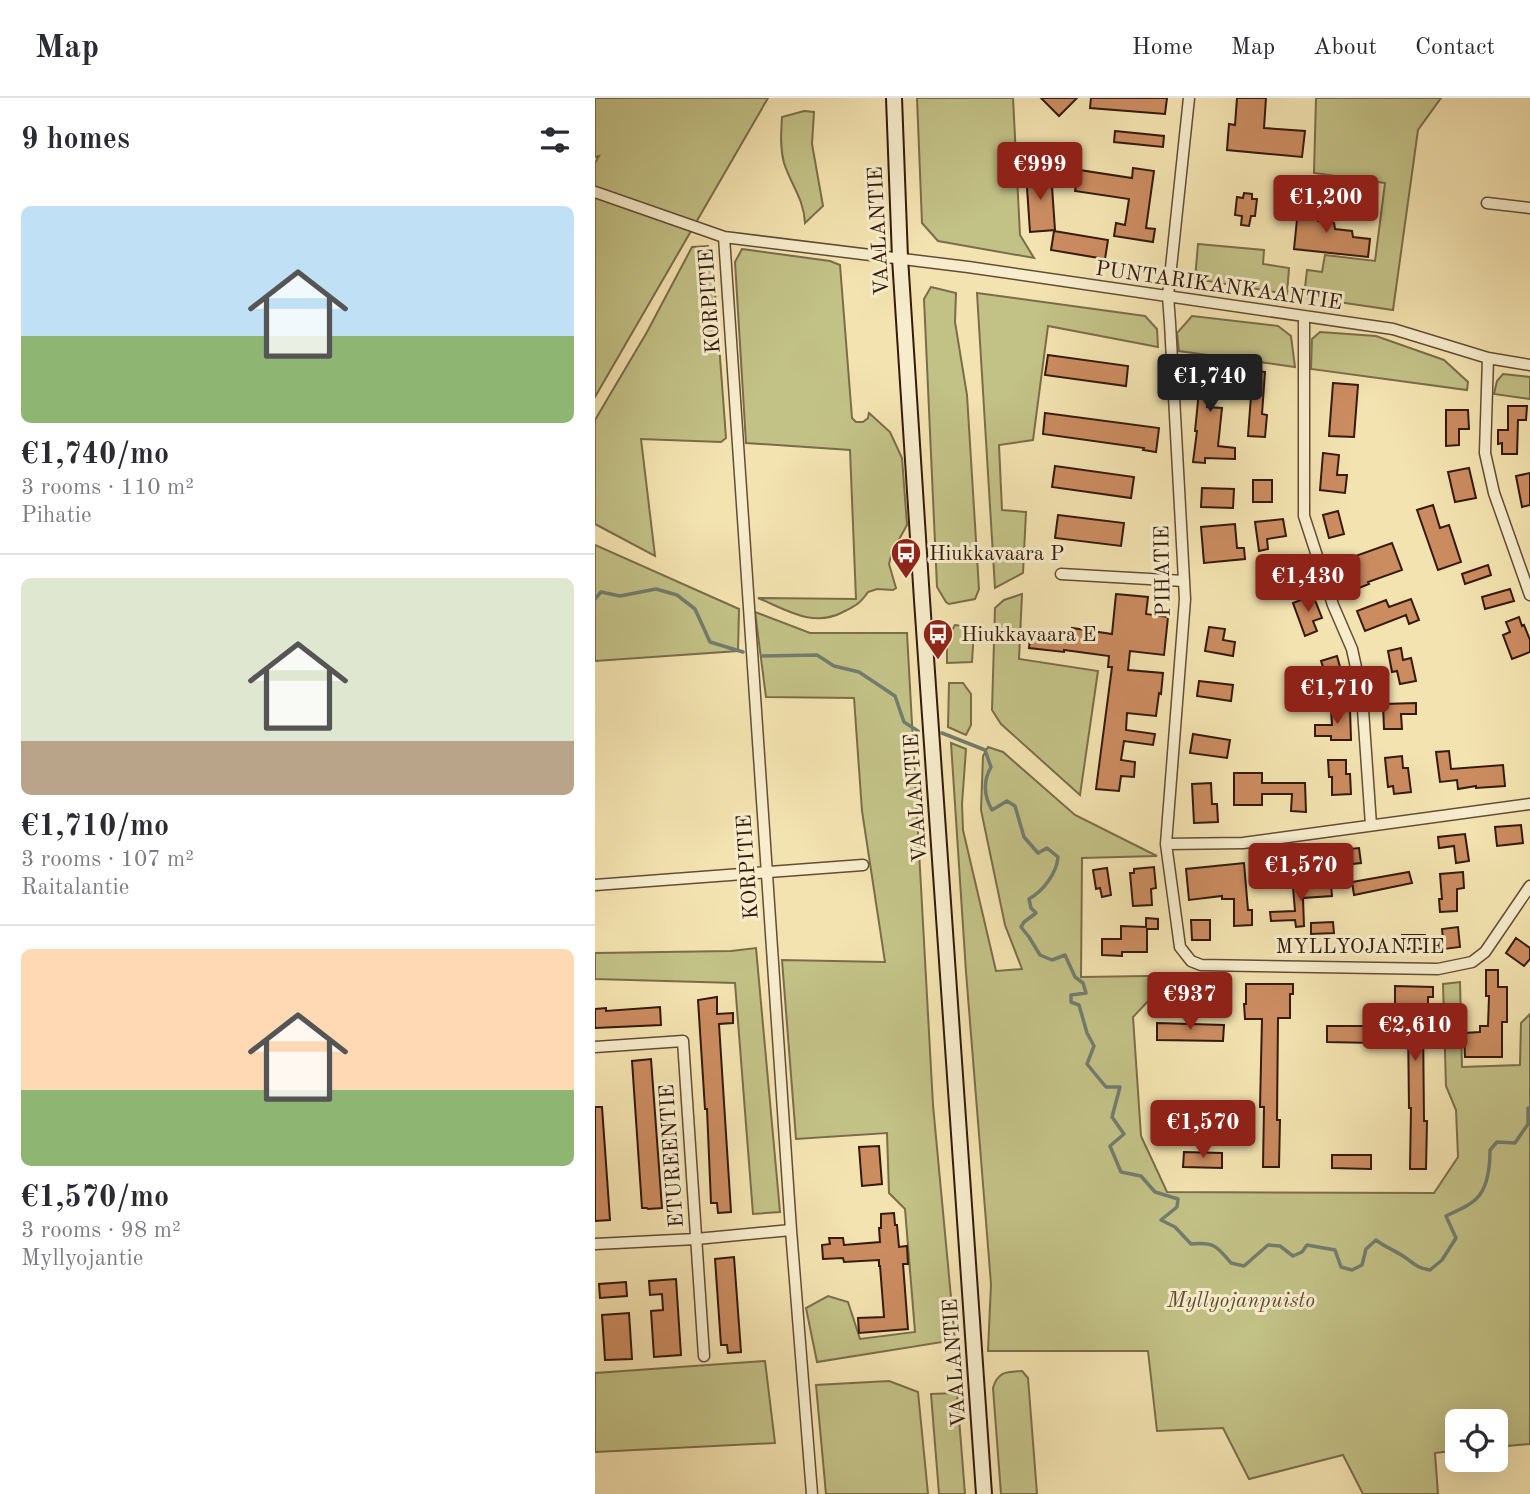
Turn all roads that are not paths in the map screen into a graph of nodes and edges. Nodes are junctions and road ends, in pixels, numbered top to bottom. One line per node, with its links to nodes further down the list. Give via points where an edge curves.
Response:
1 (894, 98): 7 (street, VAALANTIE)
2 (1189, 98): 8 (street, PIHATIE)
3 (595, 192): 6 (street, PUNTARIKANKAANTIE)
4 (1487, 203): 5 (street)
5 (1530, 208)
6 (724, 237): 7 (street, PUNTARIKANKAANTIE); 19 (street, KORPITIE)
7 (900, 258): 8 (street, PUNTARIKANKAANTIE); 28 (street, VAALANTIE)
8 (1168, 296): 9 (street, PUNTARIKANKAANTIE); 13 (street, PIHATIE)
9 (1304, 317): 10 (street, PUNTARIKANKAANTIE, via 1393,329); 16 (street, via 1304,516 1352,649 1362,695)
10 (1487, 358): 11 (street, PUNTARIKANKAANTIE); 14 (street, via 1485,453 1494,493)
11 (1530, 365)
12 (1061, 574): 13 (street)
13 (1184, 582): 17 (street, PIHATIE)
14 (1530, 594)
15 (1530, 804): 16 (street)
16 (1371, 825): 17 (street, via 1244,843)
17 (1166, 844): 21 (street, MYLLYOJANTIE, via 1180,947 1201,965 1438,969 1472,962 1485,952)
18 (863, 865): 19 (street)
19 (767, 873): 20 (street); 23 (street, KORPITIE)
20 (595, 885)
21 (1530, 886)
22 (595, 1047): 24 (street, ETUREENTIE, via 683,1041)
23 (791, 1230): 24 (street); 27 (street, KORPITIE)
24 (696, 1239): 25 (street); 26 (street, ETUREENTIE)
25 (595, 1244)
26 (704, 1356)
27 (812, 1494)
28 (984, 1494)

